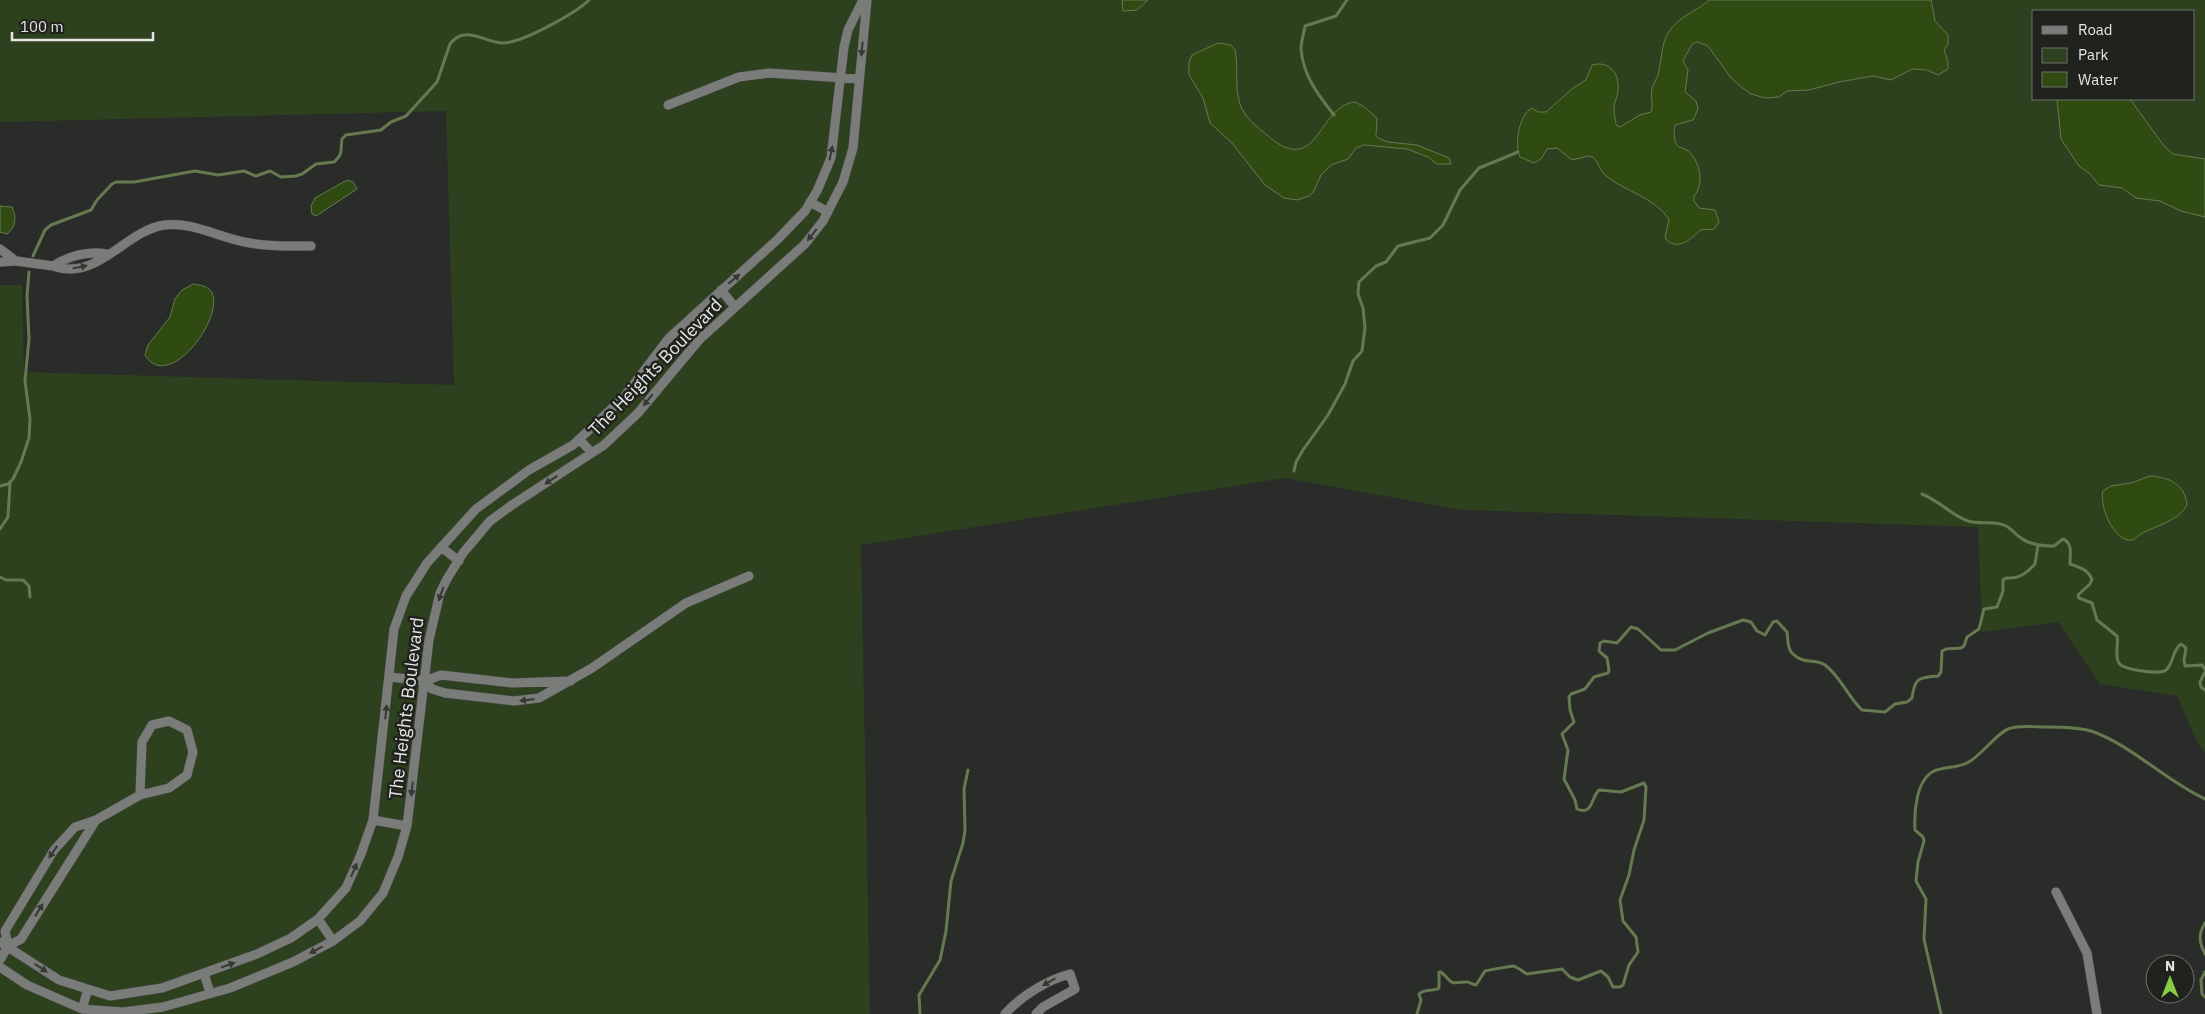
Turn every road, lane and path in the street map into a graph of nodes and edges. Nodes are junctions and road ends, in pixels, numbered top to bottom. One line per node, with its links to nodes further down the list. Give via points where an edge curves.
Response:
1 (865, 0): 2 (street, The Heights Boulevard, via 848,30); 3 (street, The Heights Boulevard, one-way to 3)
2 (841, 77): 3 (street); 4 (street, via 769,73 739,77); 5 (street, The Heights Boulevard, one-way to 2, via 830,158)
3 (859, 79): 6 (street, The Heights Boulevard, via 851,159)
4 (668, 105)
5 (810, 202): 6 (street); 11 (street, The Heights Boulevard, one-way to 5, via 791,226)
6 (828, 212): 12 (street, The Heights Boulevard, one-way to 12, via 805,244)
7 (311, 246): 9 (street, via 251,244 199,228 163,225 107,254 94,252 64,259 54,266)
8 (0, 249): 9 (street)
9 (16, 261): 10 (street)
10 (0, 262)
11 (721, 290): 12 (street); 13 (street, The Heights Boulevard, via 669,338 624,397)
12 (735, 307): 14 (street, The Heights Boulevard, one-way to 14, via 699,340 638,413)
13 (579, 439): 14 (street); 15 (street, The Heights Boulevard, via 476,509)
14 (592, 453): 16 (street, The Heights Boulevard, one-way to 16, via 490,521)
15 (441, 547): 16 (street); 18 (street, The Heights Boulevard, via 401,606 394,629)
16 (459, 560): 20 (street, The Heights Boulevard, one-way to 20, via 436,607)
17 (749, 576): 19 (street, via 686,603)
18 (390, 677): 20 (street); 23 (street, The Heights Boulevard, one-way to 18)
19 (571, 680): 20 (street, via 512,682 441,675); 20 (street, one-way to 20, via 539,698 522,701 438,692)
20 (425, 681): 24 (street, The Heights Boulevard, one-way to 24)
21 (140, 795): 21 (street, via 168,788 187,775 194,752 187,730 169,721 152,725 142,742); 22 (street)
22 (96, 820): 28 (street, one-way to 22, via 21,938); 28 (street, one-way to 28, via 75,827 54,850 5,931)
23 (373, 820): 24 (street); 26 (street, The Heights Boulevard, one-way to 23, via 346,888)
24 (407, 826): 27 (street, The Heights Boulevard, via 383,893 360,921)
25 (2056, 892): 37 (street, via 2087,953)
26 (318, 919): 27 (street); 31 (street, The Heights Boulevard, one-way to 26, via 258,954 291,938)
27 (333, 941): 33 (street, The Heights Boulevard, one-way to 33, via 293,962)
28 (4, 944): 29 (street); 32 (street, The Heights Boulevard, one-way to 32, via 59,980)
29 (0, 960)
30 (0, 967): 34 (street, The Heights Boulevard, via 27,985)
31 (204, 973): 32 (street, The Heights Boulevard, via 162,988 110,996); 33 (street)
32 (88, 989): 34 (street)
33 (210, 994): 34 (street, The Heights Boulevard, via 163,1007 123,1012)
34 (82, 1009)
35 (1011, 1012): 36 (street, one-way to 35, via 1075,989 1070,974 1054,978)
36 (1036, 1014)
37 (2096, 1014)

